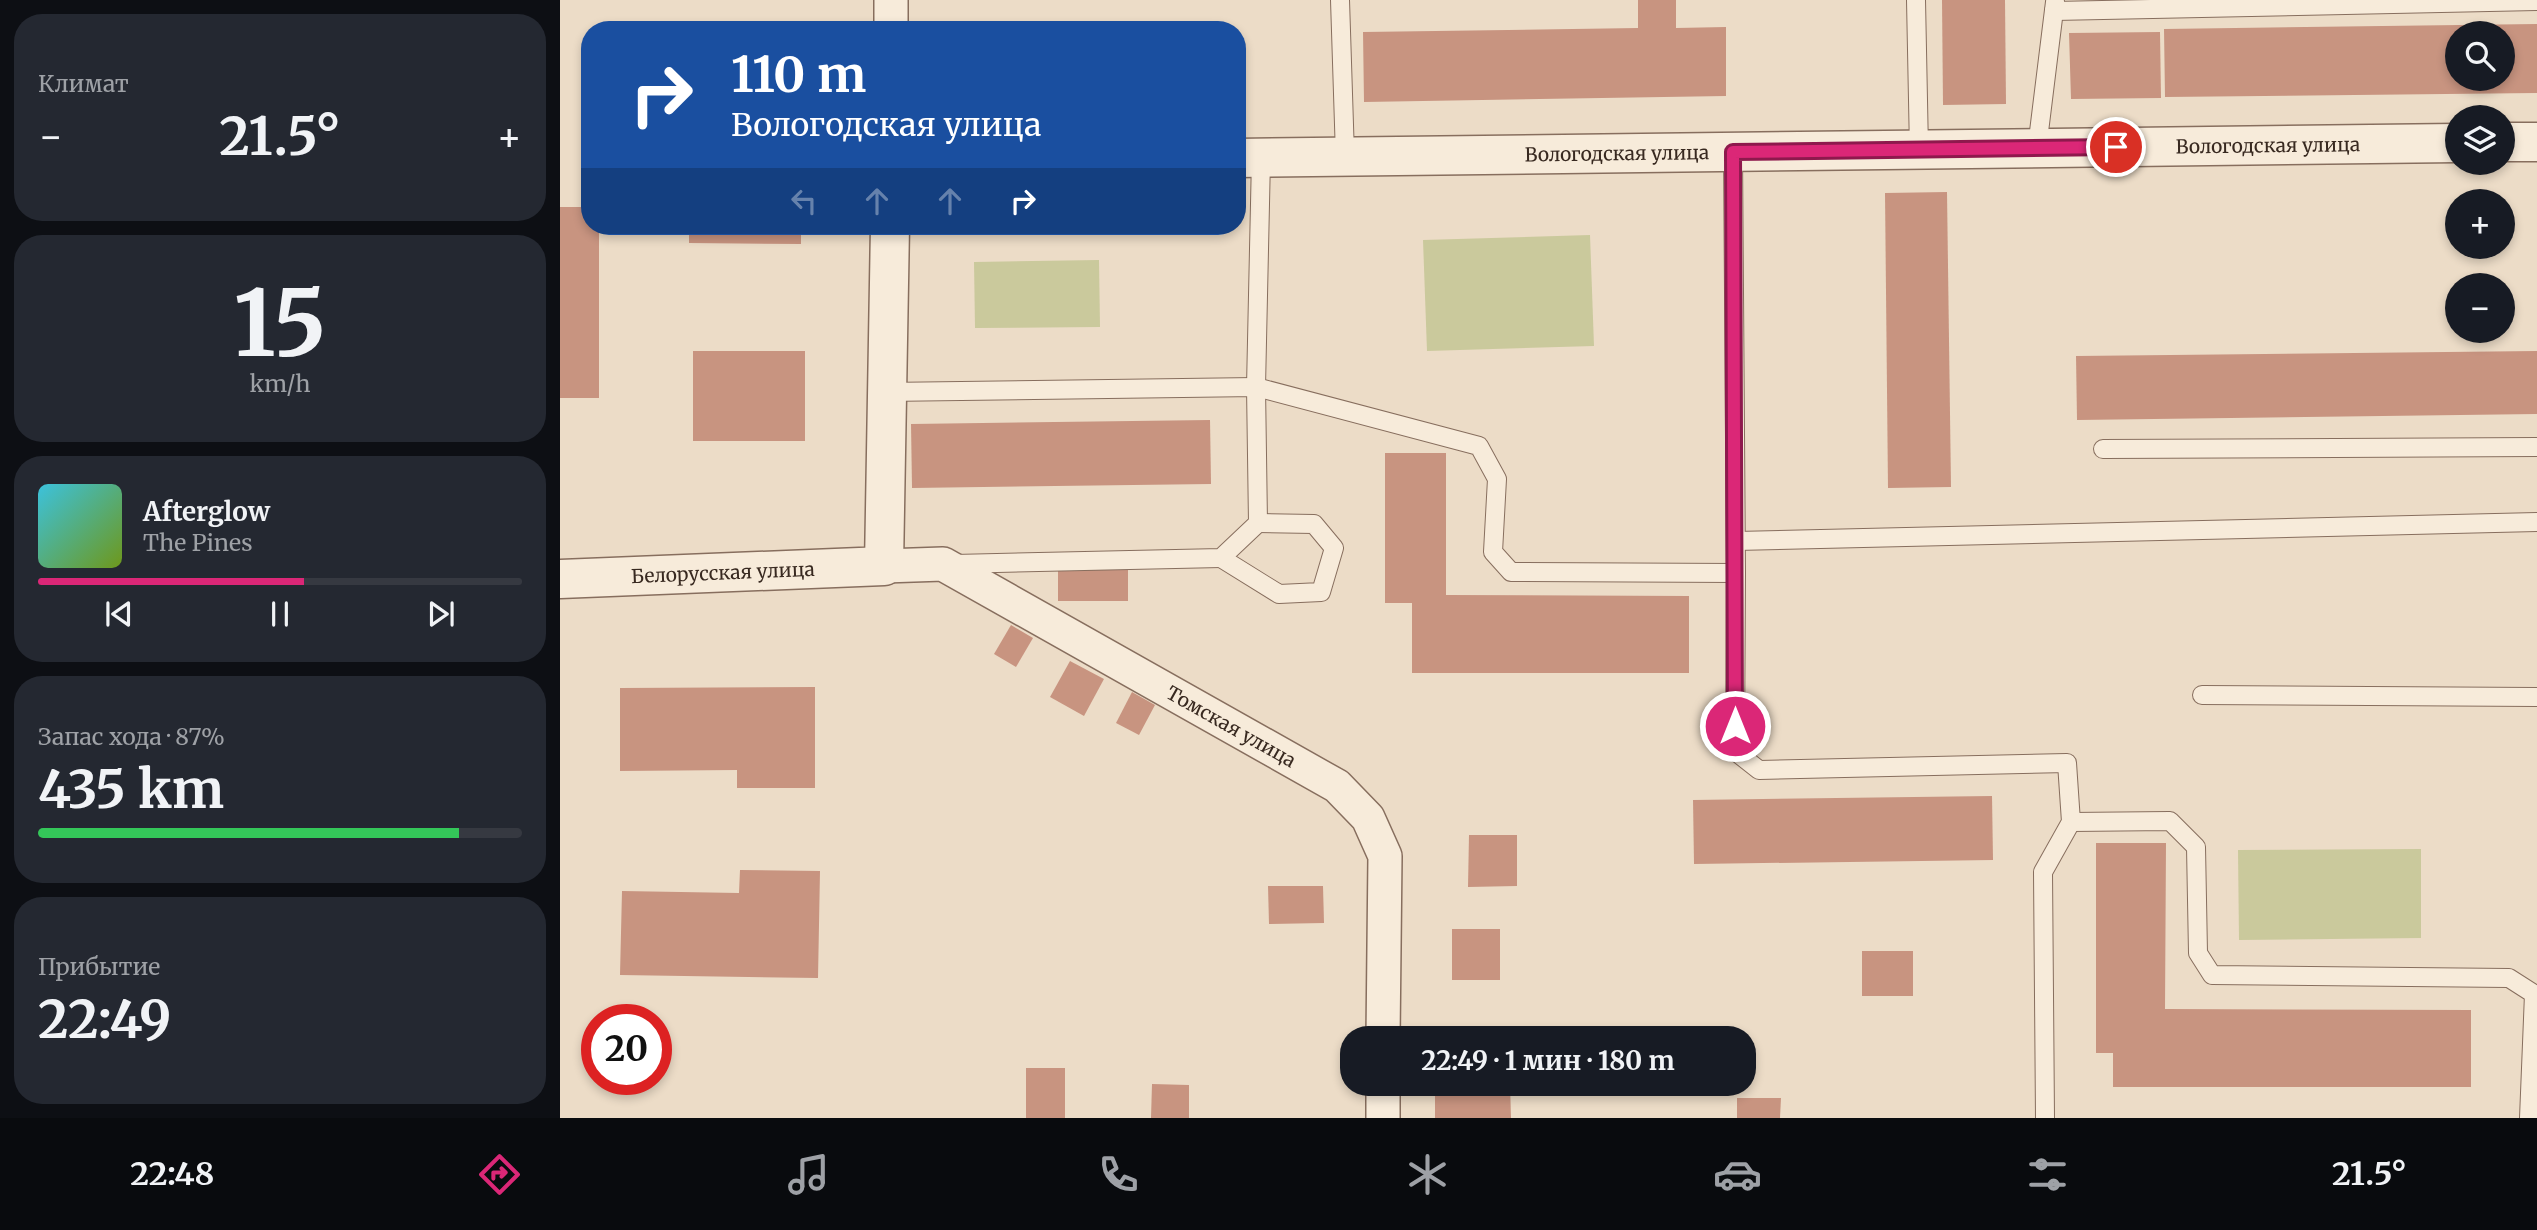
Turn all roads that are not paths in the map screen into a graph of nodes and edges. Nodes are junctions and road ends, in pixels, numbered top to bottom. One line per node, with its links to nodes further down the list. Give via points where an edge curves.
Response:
1 (891, 0): 6 (street)
2 (1340, 0): 13 (lane)
3 (1916, 0): 11 (lane)
4 (2537, 1): 5 (lane)
5 (2054, 6): 10 (lane)
6 (891, 21)
7 (2515, 142): 8 (street)
8 (2537, 142)
9 (2445, 143): 10 (street, Вологодская улица)
10 (2037, 148): 11 (street, Вологодская улица)
11 (1919, 149): 12 (street, Вологодская улица)
12 (1733, 152): 13 (street, Вологодская улица); 22 (lane)
13 (1345, 156): 14 (street, Вологодская улица)
14 (1249, 158): 16 (lane)
15 (890, 235): 17 (street)
16 (1256, 387): 17 (lane); 21 (lane); 26 (lane, via 1479,446 1497,480 1493,552 1511,572)
17 (885, 392): 25 (street)
18 (2537, 447): 19 (lane)
19 (2103, 449)
20 (2537, 522): 22 (lane)
21 (1258, 523): 23 (lane); 23 (lane, via 1314,524 1334,548 1321,592 1279,594)
22 (1736, 541): 26 (lane)
23 (1221, 558): 24 (lane)
24 (943, 564): 25 (street); 31 (street, Томская улица, via 1337,786 1368,818 1385,856)
25 (884, 566): 27 (street, Белорусская улица)
26 (1736, 573): 30 (lane, via 1735,751 1759,770 2067,763)
27 (560, 579)
28 (2202, 695): 29 (lane)
29 (2537, 697)
30 (2071, 822): 34 (lane, via 2043,872); 35 (lane, via 2170,821 2196,847 2198,953 2212,975 2509,978 2518,983 2535,994)
31 (1383, 1026)
32 (1383, 1096): 33 (street)
33 (1383, 1118)
34 (2045, 1118)
35 (2529, 1118)

